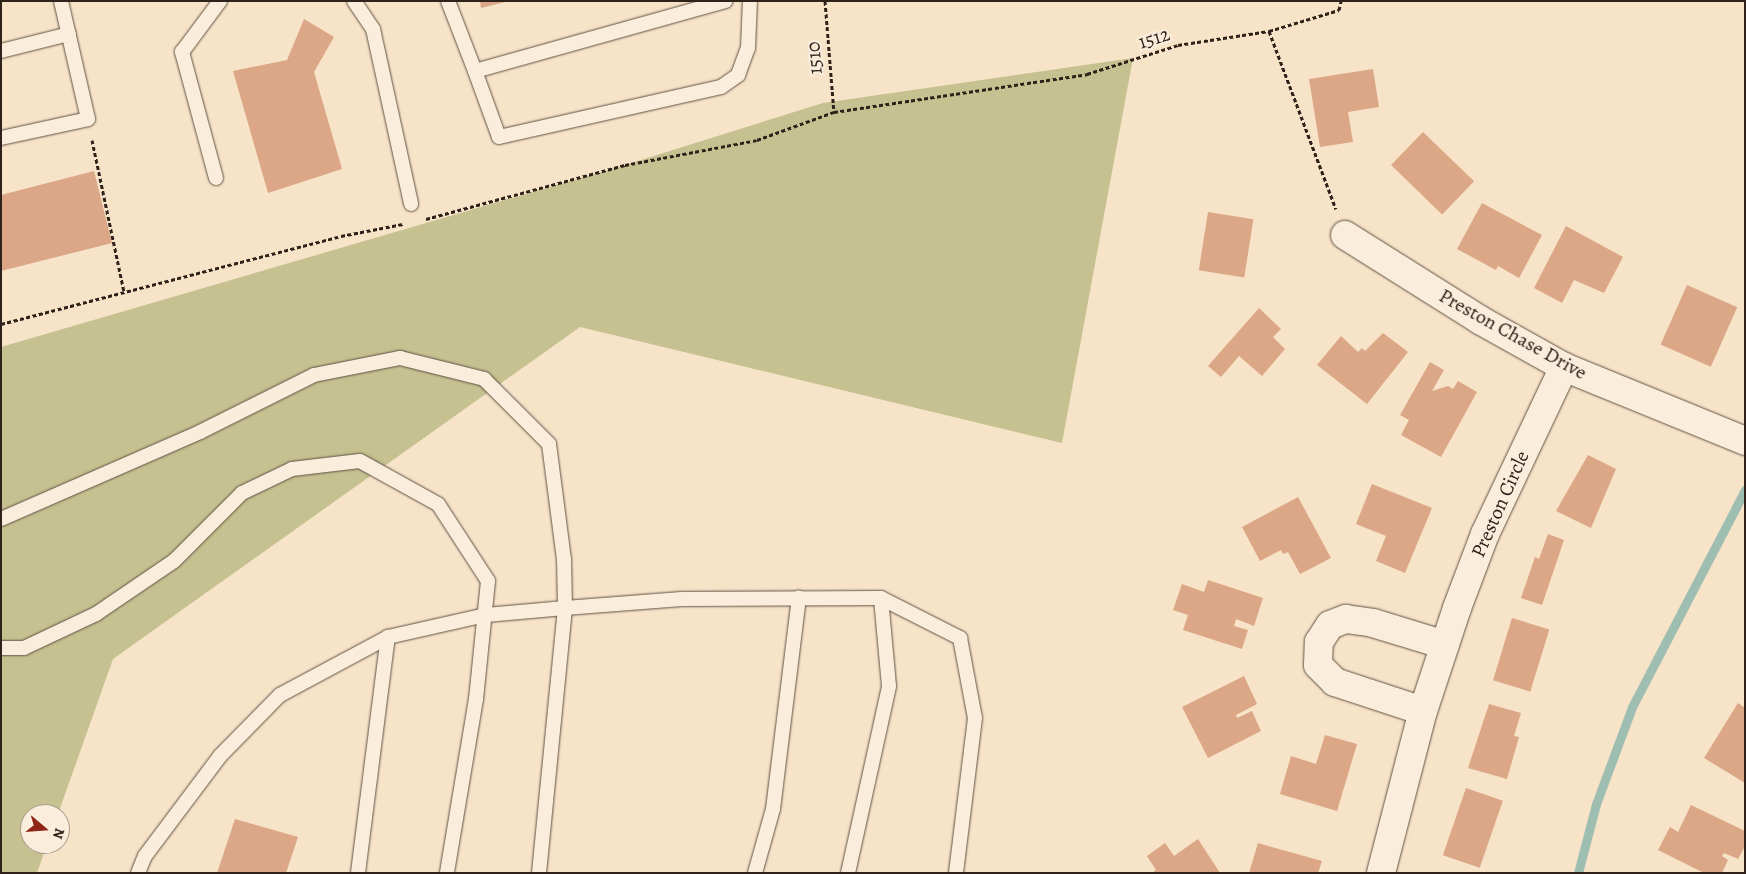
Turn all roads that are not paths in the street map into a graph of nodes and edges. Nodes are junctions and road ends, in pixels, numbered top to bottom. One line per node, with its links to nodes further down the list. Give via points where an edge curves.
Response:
1 (61, 1): 7 (lane)
2 (220, 1): 11 (lane, via 182,52)
3 (354, 1): 12 (lane, via 373,29)
4 (448, 1): 9 (lane)
5 (725, 1): 9 (lane)
6 (750, 1): 9 (lane, via 748,48 738,75 721,87 499,136)
7 (69, 34): 8 (lane); 10 (lane, via 88,119)
8 (1, 51)
9 (475, 72)
10 (1, 138)
11 (216, 178)
12 (411, 204)
13 (1345, 235): 14 (street, Preston Chase Drive, via 1485,322)
14 (1564, 366): 15 (street, Preston Chase Drive); 22 (street, Preston Circle, via 1485,534)
15 (1745, 441)
16 (1, 519): 19 (lane, via 200,432 314,374 400,358 484,379 549,444 564,559)
17 (800, 598): 18 (lane); 19 (lane, via 682,599); 29 (lane, via 773,809)
18 (881, 598): 30 (lane, via 890,686); 31 (lane, via 960,638 975,718)
19 (565, 608): 20 (lane); 28 (lane)
20 (486, 615): 21 (lane); 23 (lane, via 488,581 438,504 360,461 292,469 242,493 174,560 96,614 24,648); 27 (lane, via 476,699)
21 (388, 637): 25 (lane, via 280,695 220,756 145,856); 26 (lane)
22 (1445, 645): 24 (street, Preston Circle); 24 (street, via 1373,623 1346,619 1330,625 1319,642 1318,665 1334,682)
23 (1, 648)
24 (1423, 711): 32 (street, Preston Circle)
25 (138, 873)
26 (358, 873)
27 (447, 873)
28 (539, 873)
29 (755, 873)
30 (848, 873)
31 (956, 873)
32 (1381, 873)

